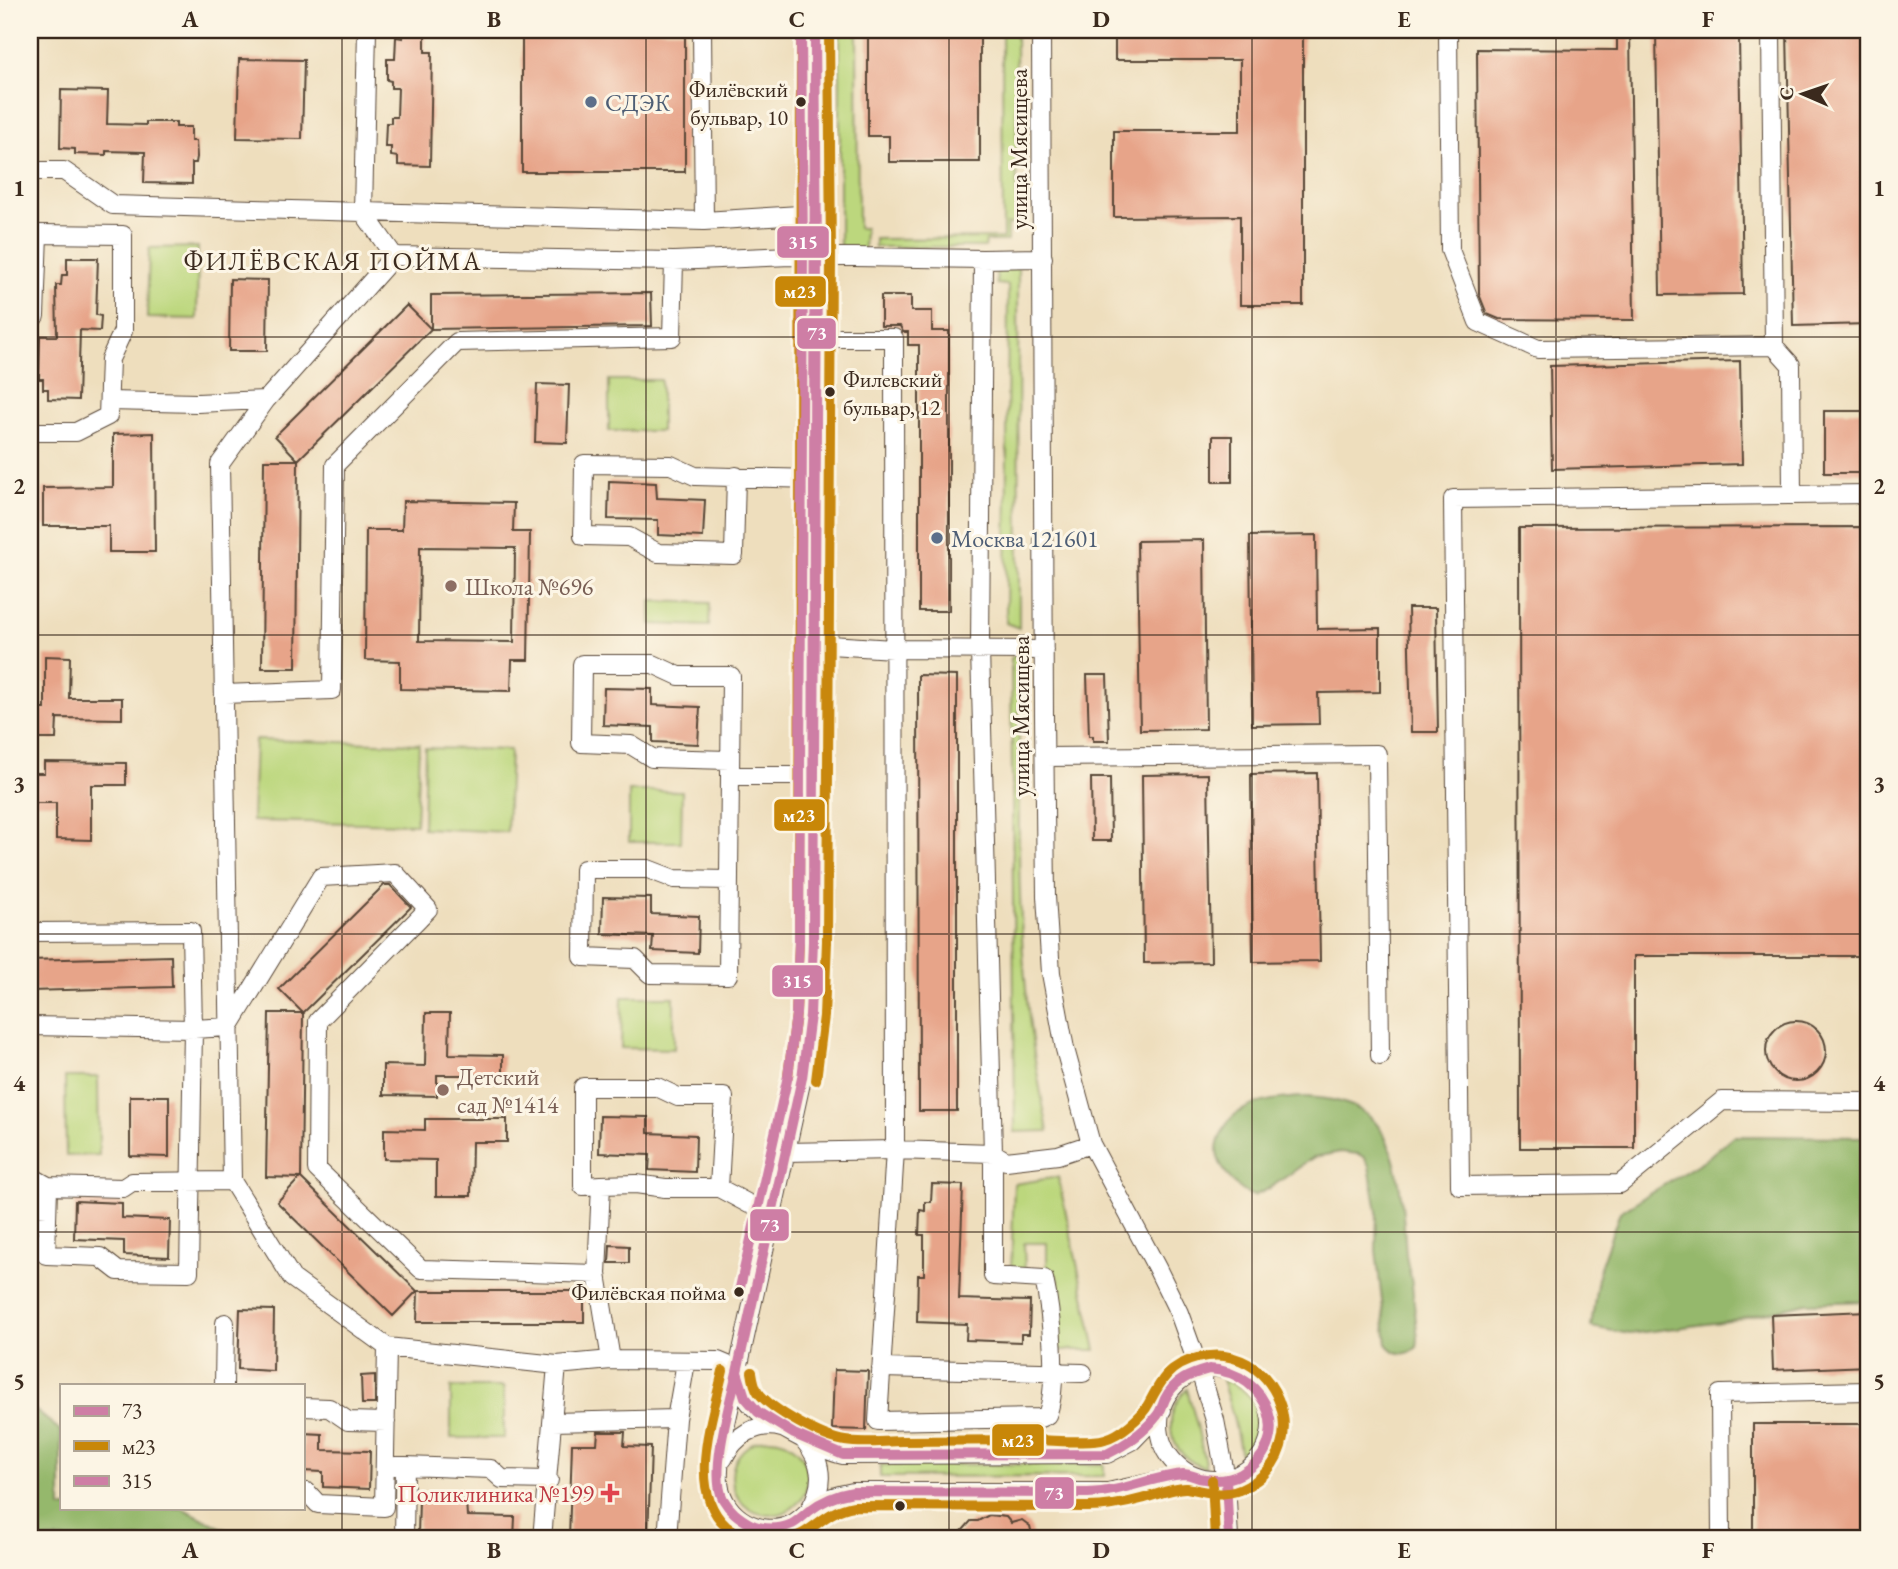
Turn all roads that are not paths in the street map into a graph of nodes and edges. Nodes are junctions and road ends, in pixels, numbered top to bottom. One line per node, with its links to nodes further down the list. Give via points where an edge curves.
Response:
1 (367, 30): 8 (street)
2 (702, 30): 10 (street)
3 (815, 30): 9 (street)
4 (1041, 30): 13 (street, улица Мясищева)
5 (1448, 30): 18 (street, via 1450,250 1478,322 1538,349)
6 (1771, 30): 18 (street)
7 (30, 171): 8 (street, via 64,171 113,205)
8 (363, 212): 10 (street); 11 (street)
9 (816, 214): 10 (street); 12 (street)
10 (704, 221)
11 (394, 256): 15 (street); 20 (street)
12 (817, 256): 14 (street); 15 (street); 17 (street)
13 (1043, 258): 14 (street); 29 (street, улица Мясищева)
14 (983, 259): 28 (street)
15 (674, 261): 30 (street, via 672,337 457,342 335,465 332,690)
16 (30, 321): 19 (street, via 35,316 38,234 123,235 123,331 110,359)
17 (816, 338): 23 (street); 27 (street, via 894,338)
18 (1774, 346): 25 (street, via 1791,365)
19 (109, 401): 20 (street); 21 (street, via 108,416 76,432)
20 (266, 401): 30 (street, via 220,464)
21 (30, 432)
22 (736, 476): 22 (street, via 734,555 658,553 629,537 583,536 584,464 671,465 695,476); 23 (street)
23 (815, 479): 26 (street)
24 (1868, 494): 25 (street)
25 (1792, 495): 40 (street, via 1453,499 1460,1186 1620,1184 1722,1101)
26 (814, 644): 27 (street); 33 (street)
27 (894, 649): 28 (street); 42 (street)
28 (980, 649): 29 (street); 44 (street)
29 (1044, 650): 31 (street, улица Мясищева)
30 (224, 694): 37 (street)
31 (1045, 757): 39 (street, via 1377,754); 41 (street, улица Мясищева, via 1051,973 1065,1049)
32 (730, 768): 32 (street, via 652,758 631,745 581,743 582,664 653,664 679,676 731,677); 33 (street); 34 (street)
33 (813, 776): 43 (street, via 810,1015)
34 (729, 880): 34 (street, via 674,879 648,869 584,869 583,957 635,960 650,975 728,975)
35 (30, 932): 38 (street, via 191,931)
36 (30, 1026): 38 (street)
37 (229, 1027): 38 (street); 46 (street); 53 (street, via 321,877 395,873 428,909 318,1021 317,1169 421,1269)
38 (193, 1029): 47 (street)
39 (1380, 1056)
40 (1868, 1101)
41 (1091, 1144): 44 (street, via 1058,1155 1006,1161); 61 (street, улица Мясищева, via 1168,1291)
42 (895, 1150): 43 (street); 44 (street); 59 (street)
43 (785, 1152): 52 (street)
44 (993, 1153): 62 (street, via 993,1276 1044,1279)
45 (30, 1176): 49 (street)
46 (232, 1181): 47 (street); 55 (street, via 292,1278)
47 (191, 1182): 49 (street, via 132,1182 122,1188); 51 (street, via 189,1272 118,1270 100,1257 46,1255)
48 (601, 1185): 50 (street); 50 (street, via 583,1186 583,1087 657,1087 678,1097 724,1097); 53 (street)
49 (48, 1186): 51 (street)
50 (719, 1188): 52 (street)
51 (39, 1208)
52 (772, 1211): 60 (street)
53 (597, 1274): 56 (street)
54 (225, 1323): 64 (street)
55 (387, 1347): 58 (street); 69 (street)
56 (611, 1360): 57 (street); 58 (street)
57 (686, 1362): 60 (street, via 718,1361); 68 (street)
58 (557, 1365): 70 (street)
59 (881, 1368): 62 (street); 62 (street, via 878,1421 1040,1418 1050,1409)
60 (737, 1369): 71 (street, via 751,1405); 74 (street)
61 (1200, 1371): 67 (street, via 1171,1389); 76 (street, улица Мясищева); 76 (street, via 1236,1372 1251,1382 1269,1410 1271,1427 1259,1459)
62 (1052, 1372): 63 (street)
63 (1083, 1373)
64 (224, 1384)
65 (1868, 1391): 84 (street, via 1720,1394)
66 (304, 1407): 69 (street, via 329,1408 348,1421)
67 (1162, 1410): 71 (street, via 1132,1441 1107,1454 843,1455); 75 (street, via 1163,1445 1169,1457)
68 (676, 1419): 70 (street); 82 (street)
69 (386, 1422): 72 (street)
70 (553, 1422): 77 (street)
71 (796, 1434): 74 (street, via 776,1427 751,1430 730,1446); 79 (street, via 820,1465 818,1496)
72 (385, 1466): 73 (street); 78 (street, via 384,1507 318,1504)
73 (405, 1466): 77 (street, via 491,1469 502,1479); 80 (street)
74 (720, 1469): 79 (street, via 722,1497 746,1523 780,1528)
75 (1189, 1474): 76 (street); 79 (street, via 1108,1492 853,1492 835,1495)
76 (1226, 1479): 83 (street, улица Мясищева)
77 (549, 1480): 81 (street)
78 (304, 1492)
79 (810, 1509)
80 (404, 1539)
81 (542, 1539)
82 (667, 1539)
83 (1229, 1539)
84 (1721, 1539)

